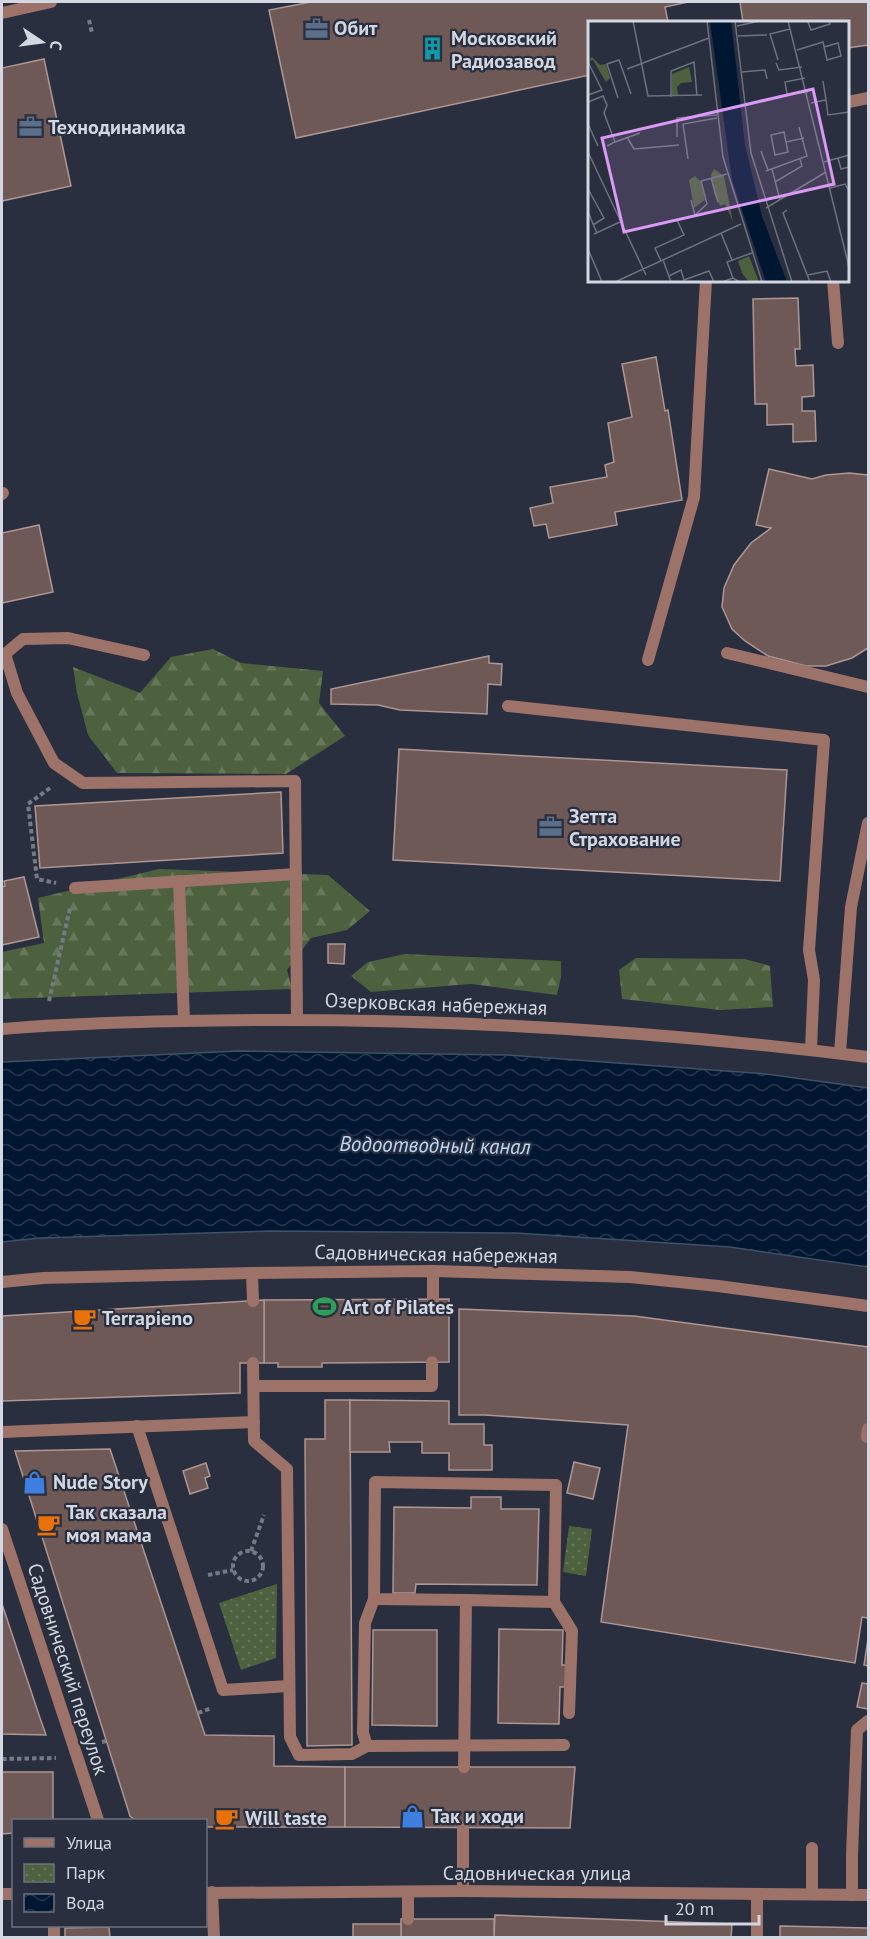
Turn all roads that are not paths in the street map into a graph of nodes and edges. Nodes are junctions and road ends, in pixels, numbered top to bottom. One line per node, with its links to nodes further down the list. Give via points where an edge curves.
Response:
1 (51, 2): 2 (street)
2 (2, 13)
3 (868, 98): 4 (street)
4 (849, 102)
5 (706, 282): 10 (street, via 694,497)
6 (833, 282): 7 (street)
7 (838, 343)
8 (727, 653): 11 (street)
9 (144, 655): 14 (street, via 68,638 23,639 5,654 17,693 54,763 83,783 295,781)
10 (648, 660)
11 (868, 687)
12 (508, 706): 20 (street, via 824,740 809,950 814,980)
13 (868, 823): 21 (street, via 851,907)
14 (296, 874): 15 (street); 17 (street)
15 (179, 881): 16 (street); 18 (street)
16 (75, 888)
17 (297, 1020): 18 (street, Озерковская набережная); 20 (street, Озерковская набережная, via 572,1028)
18 (184, 1021): 19 (street, Озерковская набережная)
19 (2, 1029)
20 (811, 1049): 21 (street, Озерковская набережная)
21 (840, 1053): 22 (street, Озерковская набережная)
22 (868, 1057)
23 (433, 1271): 24 (street, Садовническая набережная); 26 (street); 28 (street, Садовническая набережная, via 630,1277)
24 (252, 1273): 25 (street, Садовническая набережная); 27 (street)
25 (2, 1282)
26 (433, 1300)
27 (253, 1301)
28 (868, 1306)
29 (432, 1362): 31 (street, via 432,1386)
30 (254, 1363): 31 (street)
31 (254, 1386): 32 (street)
32 (254, 1422): 33 (street); 39 (street, via 254,1441 287,1469)
33 (137, 1426): 34 (street); 39 (street, via 223,1690)
34 (2, 1432)
35 (2, 1529): 46 (street, Садовнический переулок)
36 (374, 1599): 37 (street); 38 (street, via 375,1482 556,1485); 44 (street, via 365,1623 363,1733)
37 (466, 1600): 38 (street); 42 (street)
38 (554, 1602): 40 (street, via 572,1631)
39 (289, 1686): 44 (street, via 290,1737 299,1755 352,1754)
40 (569, 1713)
41 (868, 1721): 54 (street, via 857,1730)
42 (464, 1745): 43 (street); 44 (street); 45 (street)
43 (564, 1745)
44 (367, 1746)
45 (464, 1767)
46 (97, 1819)
47 (464, 1828): 49 (street)
48 (812, 1848): 53 (street)
49 (463, 1891): 50 (street, Садовническая улица); 52 (street, Садовническая улица)
50 (408, 1892): 51 (street, Садовническая улица); 56 (street)
51 (209, 1893): 57 (street)
52 (757, 1894): 53 (street, Садовническая улица); 58 (street)
53 (812, 1894): 54 (street, Садовническая улица)
54 (852, 1895): 55 (street, Садовническая улица)
55 (868, 1895)
56 (408, 1919)
57 (214, 1938)
58 (757, 1938)

